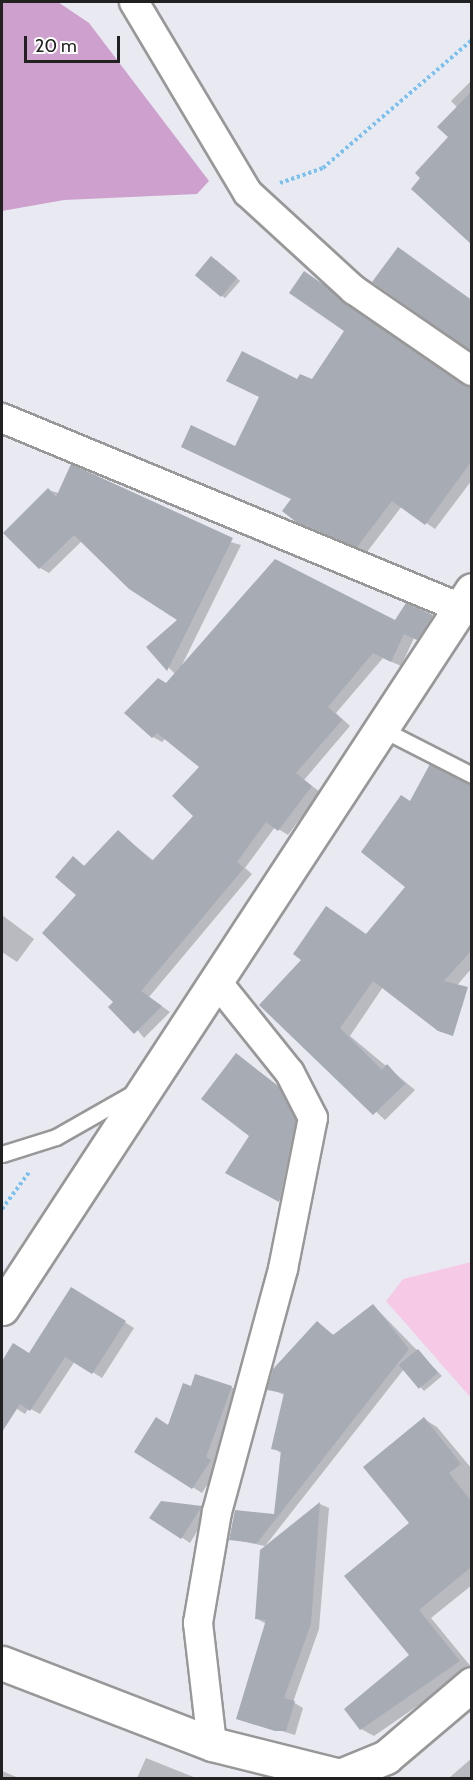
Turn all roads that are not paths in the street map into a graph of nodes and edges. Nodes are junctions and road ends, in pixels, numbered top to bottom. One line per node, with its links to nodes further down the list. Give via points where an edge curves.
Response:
1 (134, 2): 2 (street, via 248,193 354,290)
2 (471, 370)
3 (2, 418): 4 (street)
4 (466, 599): 5 (street)
5 (382, 729): 6 (lane); 7 (street)
6 (471, 775)
7 (217, 982): 8 (street); 13 (street, via 290,1073 312,1118 284,1269 217,1512 198,1623)
8 (148, 1084): 9 (lane, via 56,1137); 10 (street)
9 (2, 1154)
10 (2, 1308)
11 (2, 1663): 13 (street)
12 (471, 1684): 13 (street, via 386,1757 340,1776)
13 (212, 1744)

